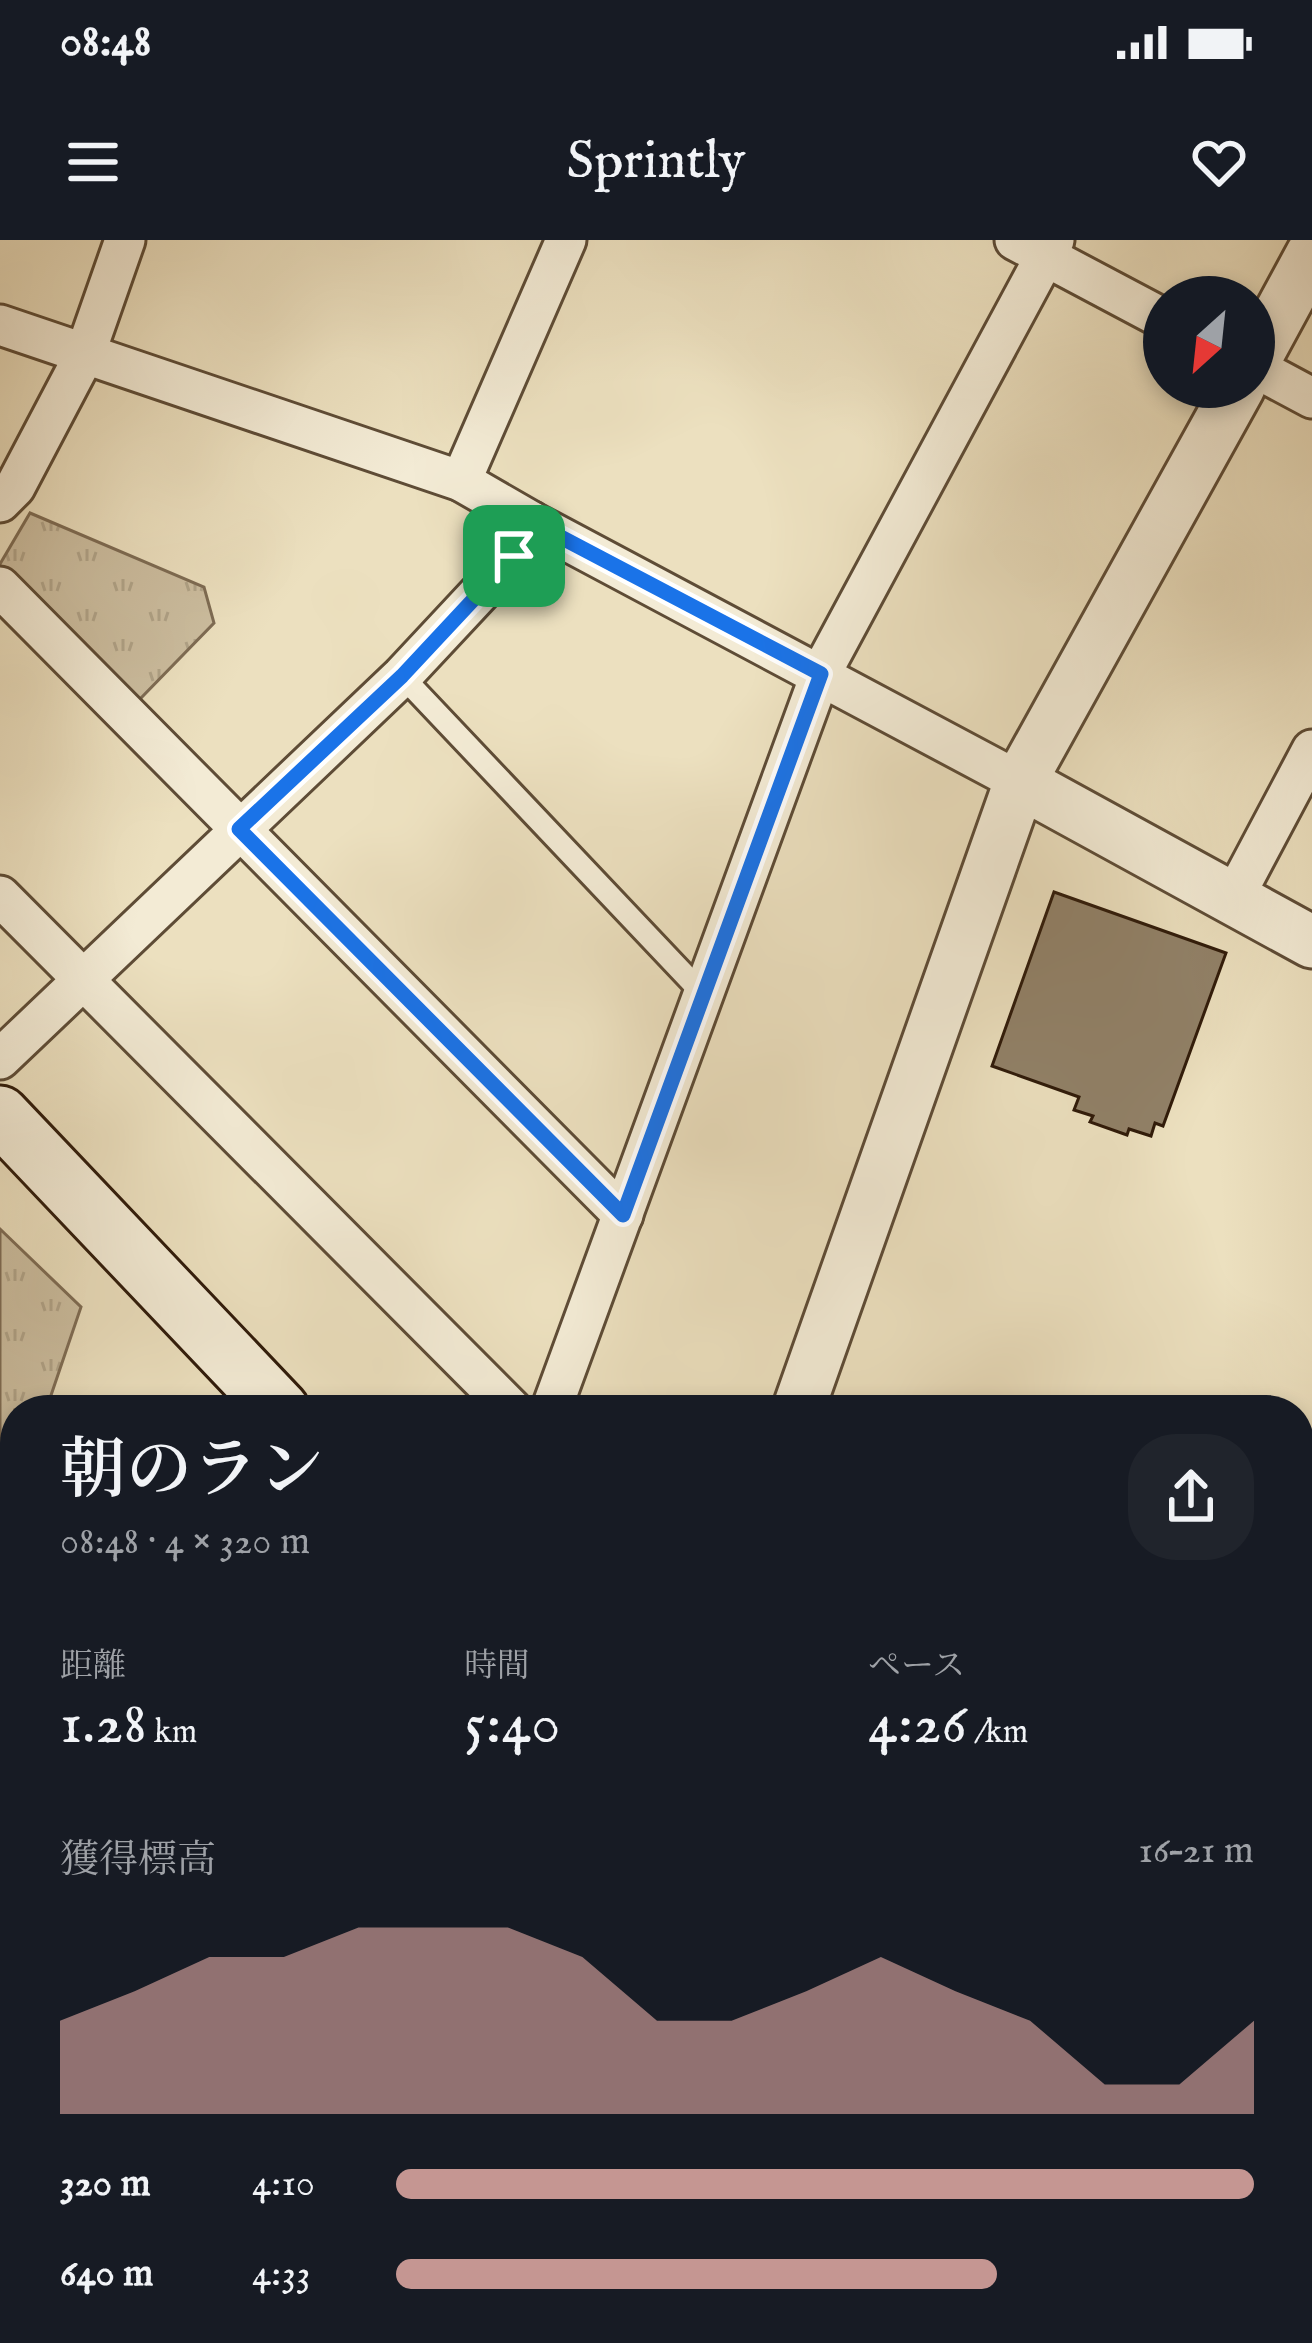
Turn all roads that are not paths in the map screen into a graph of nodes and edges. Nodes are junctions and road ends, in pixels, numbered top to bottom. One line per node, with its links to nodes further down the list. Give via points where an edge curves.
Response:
1 (125, 240): 8 (street)
2 (566, 240): 12 (street)
3 (1038, 245): 5 (street); 16 (street)
4 (1312, 254): 6 (street)
5 (1143, 307)
6 (1275, 324)
7 (0, 325): 8 (street)
8 (85, 354): 12 (street); 13 (street)
9 (1275, 376): 10 (street)
10 (1312, 398)
11 (1227, 408): 19 (street)
12 (461, 481): 14 (street)
13 (0, 502)
14 (532, 522): 16 (street); 17 (street, via 514,556)
15 (0, 587): 20 (street)
16 (821, 674): 19 (street); 25 (street)
17 (402, 676): 20 (street); 25 (lane)
18 (1312, 750): 22 (street)
19 (1020, 782): 22 (street); 32 (street)
20 (239, 829): 24 (street); 28 (street)
21 (0, 896): 24 (street)
22 (1233, 899): 23 (street)
23 (1312, 942)
24 (82, 977): 26 (street); 30 (street)
25 (703, 994): 28 (street)
26 (0, 1059)
27 (0, 1115): 29 (main road)
28 (623, 1215): 31 (street)
29 (266, 1395)
30 (497, 1395)
31 (557, 1395)
32 (803, 1395)

